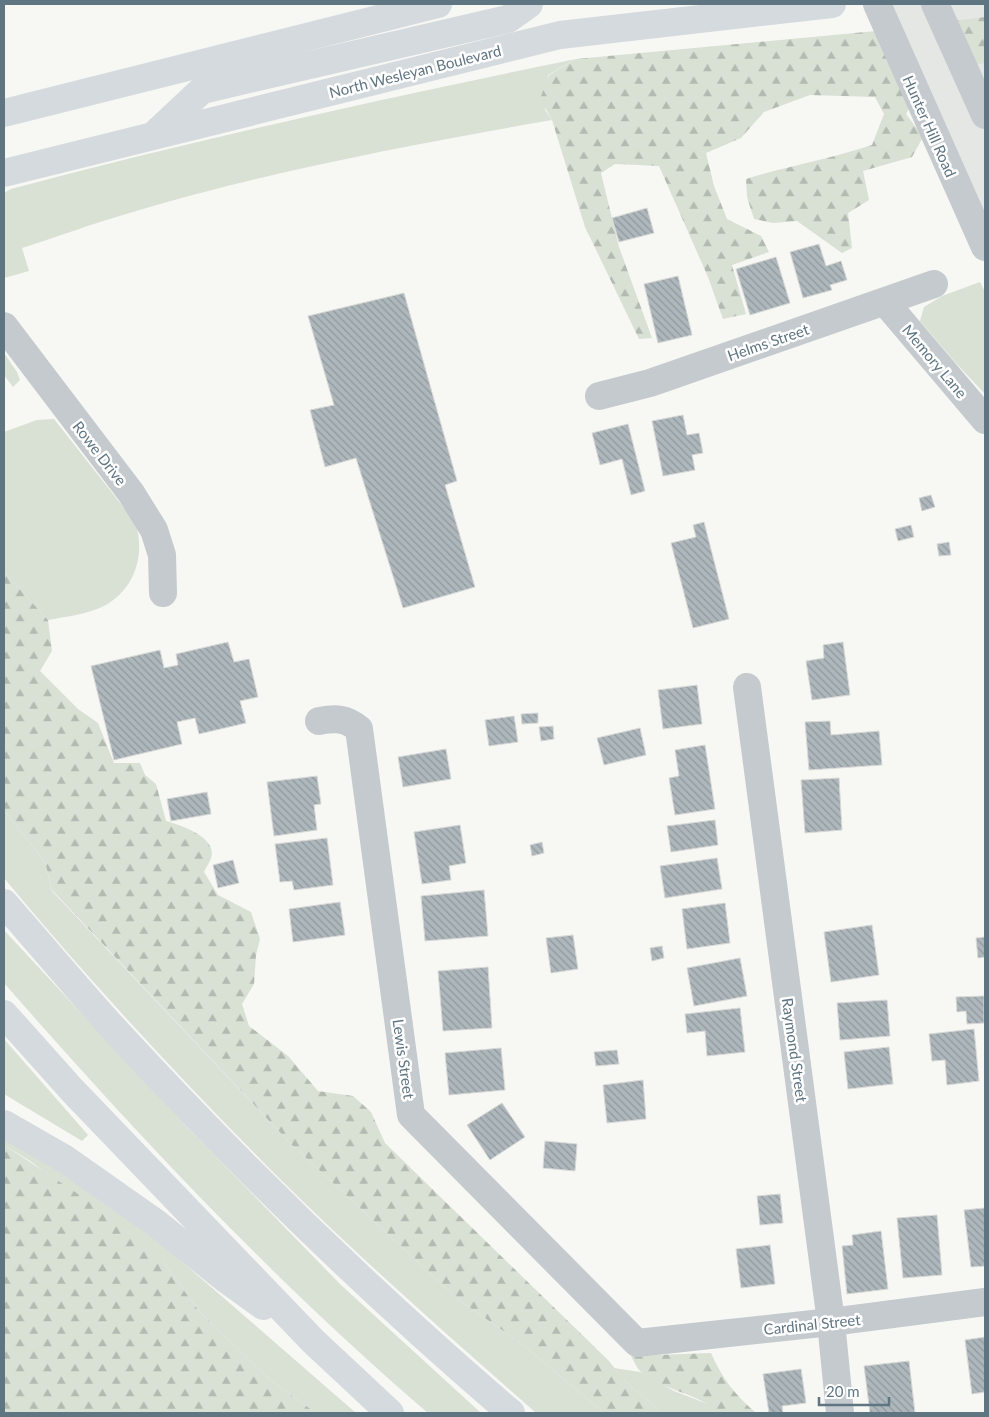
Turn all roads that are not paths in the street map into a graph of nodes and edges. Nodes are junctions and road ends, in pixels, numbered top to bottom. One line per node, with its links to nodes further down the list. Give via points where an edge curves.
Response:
1 (438, 4): 6 (highway)
2 (529, 4): 8 (highway, via 508,19 202,90)
3 (832, 4): 8 (highway, North Wesleyan Boulevard, via 560,35)
4 (877, 4): 10 (street, Hunter Hill Road)
5 (935, 4): 7 (street)
6 (4, 113)
7 (985, 115)
8 (152, 137): 9 (highway, North Wesleyan Boulevard)
9 (4, 173)
10 (985, 247)
11 (934, 284): 12 (street, Helms Street)
12 (885, 302): 14 (street, Helms Street, via 650,383); 15 (street, Memory Lane)
13 (4, 326): 16 (street, Rowe Drive, via 131,493 154,530 162,555)
14 (599, 396)
15 (985, 420)
16 (163, 593)
17 (746, 687): 23 (street, Raymond Street)
18 (319, 721): 25 (street, Lewis Street, via 336,718 350,721 359,729 411,1115)
19 (4, 903): 27 (highway, via 215,1136 330,1250)
20 (4, 1014): 24 (highway, via 72,1090)
21 (4, 1124): 24 (highway, via 65,1159 156,1223 227,1280)
22 (985, 1302): 23 (street, Cardinal Street)
23 (831, 1322): 25 (street, Cardinal Street); 28 (street, Raymond Street)
24 (313, 1342): 26 (highway)
25 (638, 1343)
26 (390, 1413)
27 (511, 1413)
28 (840, 1413)

